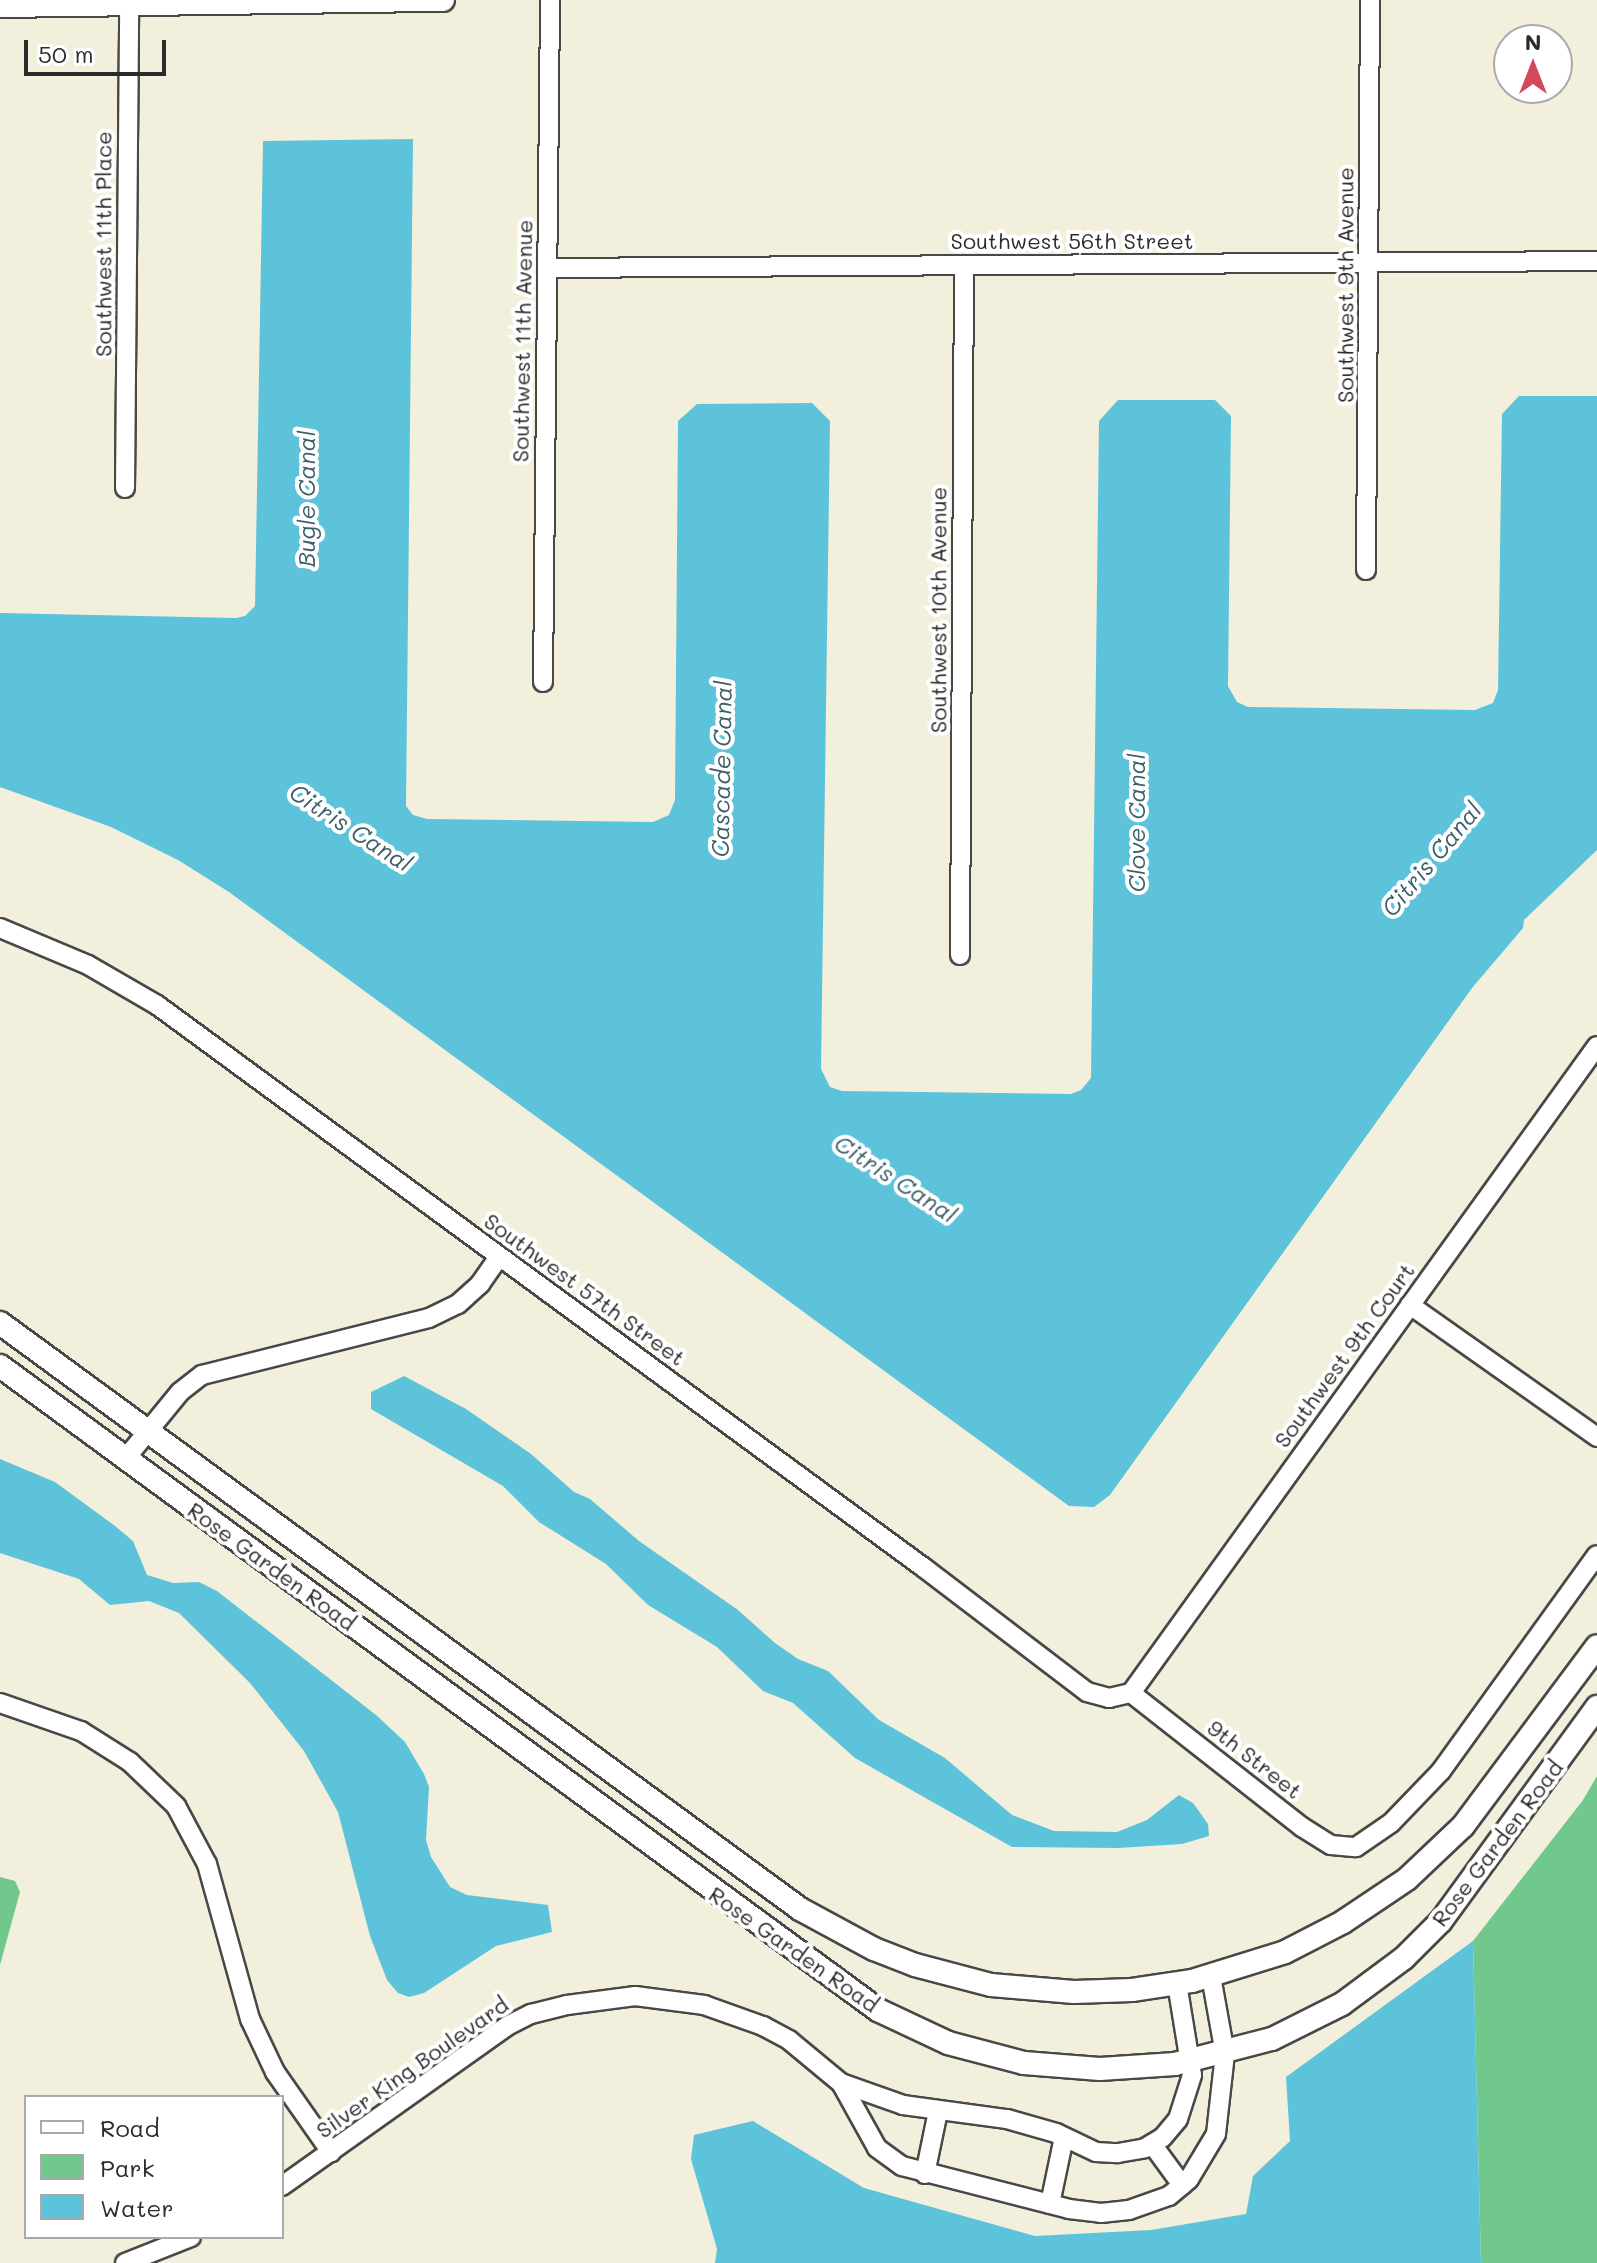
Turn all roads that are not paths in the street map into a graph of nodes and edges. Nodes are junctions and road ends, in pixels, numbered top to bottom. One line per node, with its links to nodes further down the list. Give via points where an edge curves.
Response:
1 (443, 0): 4 (street)
2 (550, 0): 9 (street, Southwest 11th Avenue)
3 (1370, 0): 7 (street, Southwest 9th Avenue)
4 (129, 2): 5 (street); 10 (street, Southwest 11th Place)
5 (0, 6)
6 (1597, 261): 7 (street, Southwest 56th Street)
7 (1369, 264): 8 (street, Southwest 56th Street); 11 (street, Southwest 9th Avenue)
8 (964, 266): 9 (street, Southwest 56th Street); 14 (street, Southwest 10th Avenue)
9 (547, 268): 12 (street, Southwest 11th Avenue)
10 (125, 488)
11 (1366, 570)
12 (543, 682)
13 (0, 928): 16 (street, Southwest 57th Street, via 88,965 157,1005)
14 (960, 955)
15 (1597, 1046): 17 (street, Southwest 9th Court)
16 (498, 1258): 20 (street, via 458,1304 429,1318 202,1375); 25 (street, Southwest 57th Street, via 610,1335 1087,1692 1109,1698)
17 (1410, 1305): 21 (street); 25 (street, Southwest 9th Court)
18 (0, 1323): 20 (street, Rose Garden Road)
19 (0, 1366): 22 (street, Rose Garden Road)
20 (146, 1431): 22 (street); 29 (street, Rose Garden Road, via 748,1872 836,1930 915,1965 991,1985 1074,1992)
21 (1597, 1437)
22 (126, 1458): 31 (street, Rose Garden Road, via 878,2010 948,2043 1024,2063 1100,2069)
23 (1597, 1555): 25 (street, 9th Street, via 1441,1771 1391,1823 1356,1847 1331,1845 1302,1827)
24 (1597, 1646): 28 (street, Rose Garden Road, via 1488,1797 1416,1871 1314,1938)
25 (1131, 1693)
26 (0, 1703): 36 (street, via 81,1731 130,1762 176,1806 207,1864 250,2019 275,2072)
27 (1597, 1707): 30 (street, Rose Garden Road, via 1457,1901 1404,1958 1319,2017)
28 (1211, 1976): 29 (street, Rose Garden Road); 30 (street, Silver King Boulevard)
29 (1177, 1983): 31 (street)
30 (1225, 2054): 31 (street, Rose Garden Road); 39 (street, Silver King Boulevard, via 1216,2134 1205,2158)
31 (1191, 2061): 35 (street, via 1192,2075 1178,2119)
32 (841, 2083): 33 (street, Silver King Boulevard); 36 (street, Silver King Boulevard, via 789,2040 733,2014 671,1999 599,1998 531,2014 507,2026); 37 (street, Silver King Boulevard, via 877,2148)
33 (938, 2111): 34 (street, Silver King Boulevard, via 1007,2119); 37 (street)
34 (1064, 2137): 35 (street, Silver King Boulevard, via 1096,2152 1118,2153); 40 (street)
35 (1152, 2144): 39 (street)
36 (331, 2152): 38 (street, Silver King Boulevard)
37 (925, 2174): 40 (street, Silver King Boulevard)
38 (284, 2185)
39 (1182, 2185): 40 (street, Silver King Boulevard, via 1151,2205 1129,2210 1101,2213)
40 (1050, 2204)
41 (186, 2239): 42 (street)
42 (125, 2263)

